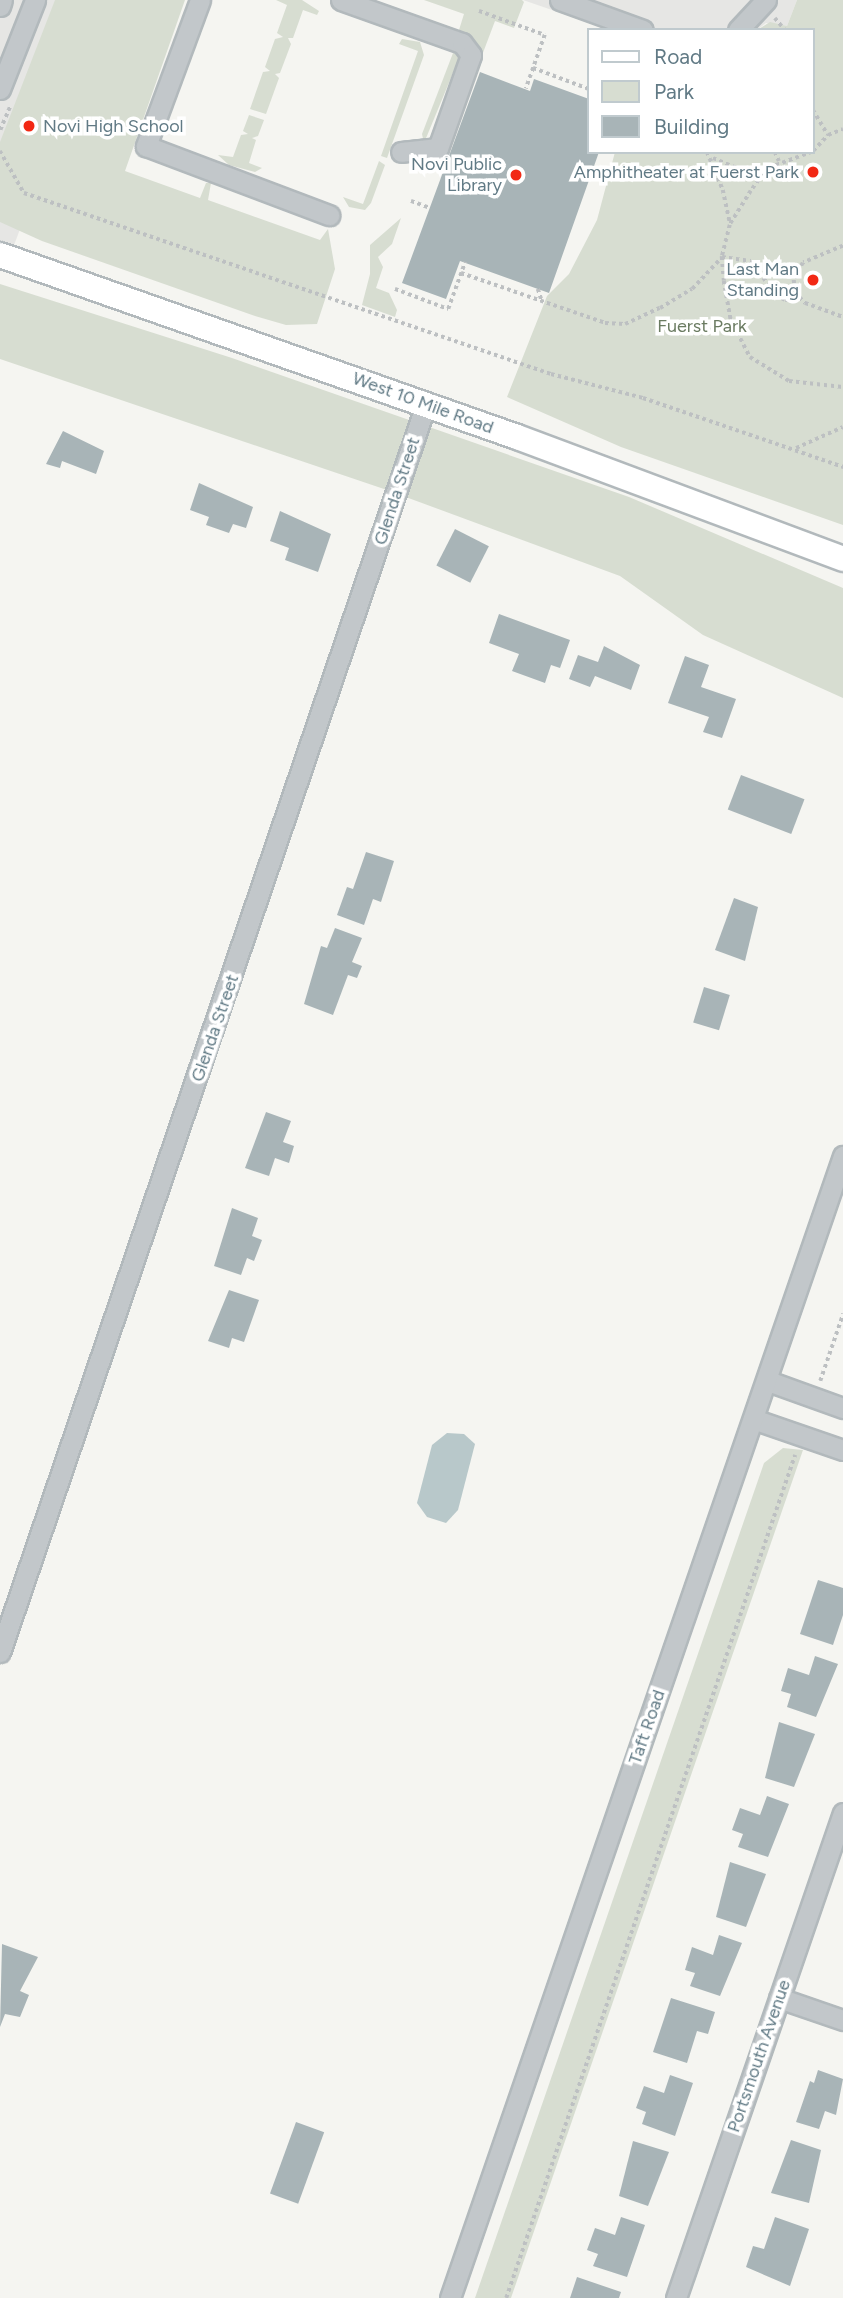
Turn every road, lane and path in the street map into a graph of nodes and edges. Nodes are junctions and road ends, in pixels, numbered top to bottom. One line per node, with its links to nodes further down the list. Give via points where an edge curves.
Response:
1 (2, 0): 7 (street)
2 (35, 0): 12 (street)
3 (200, 0): 29 (street, via 146,146)
4 (341, 0): 20 (street, via 462,43 471,55 438,148)
5 (560, 0): 9 (street)
6 (766, 0): 10 (street)
7 (0, 6)
8 (479, 11): 11 (path, via 545,35)
9 (637, 28)
10 (740, 28)
11 (533, 68): 13 (path); 14 (path)
12 (0, 89)
13 (526, 89)
14 (588, 89)
15 (815, 113): 17 (path)
16 (843, 130): 17 (path)
17 (828, 135): 18 (path)
18 (815, 150)
19 (0, 151): 44 (path, via 24,193 551,374 643,398)
20 (401, 152)
21 (709, 154): 24 (path)
22 (776, 154): 25 (path)
23 (806, 154): 25 (path)
24 (713, 158): 26 (path, via 741,170); 30 (path)
25 (779, 162): 26 (path)
26 (767, 169): 30 (path)
27 (411, 201): 28 (path)
28 (430, 208)
29 (329, 215)
30 (730, 225): 33 (path)
31 (843, 246): 38 (path, via 799,268 794,280)
32 (0, 255): 42 (main road, West 10 Mile Road)
33 (723, 257): 38 (path, via 751,261 776,295 785,300); 39 (path, via 692,289 625,324 605,323); 41 (path, via 731,320 750,357 789,381)
34 (465, 262): 35 (path)
35 (461, 273): 36 (path, via 448,309); 39 (path)
36 (394, 289)
37 (538, 289): 39 (path)
38 (799, 298): 40 (path)
39 (542, 301)
40 (843, 317)
41 (843, 387)
42 (426, 404): 46 (main road, West 10 Mile Road); 55 (street, Glenda Street)
43 (843, 427): 44 (path)
44 (794, 449): 45 (path)
45 (843, 467)
46 (843, 559)
47 (843, 1156): 49 (street, Taft Road)
48 (843, 1314): 50 (path)
49 (768, 1381): 51 (street); 52 (street, Taft Road)
50 (820, 1383)
51 (843, 1408)
52 (755, 1420): 54 (street); 59 (street, Taft Road)
53 (797, 1449): 60 (path)
54 (843, 1450)
55 (0, 1652)
56 (843, 1813): 57 (street, Portsmouth Avenue)
57 (779, 1998): 58 (street); 61 (street, Portsmouth Avenue)
58 (843, 2020)
59 (450, 2298)
60 (506, 2298)
61 (676, 2298)

